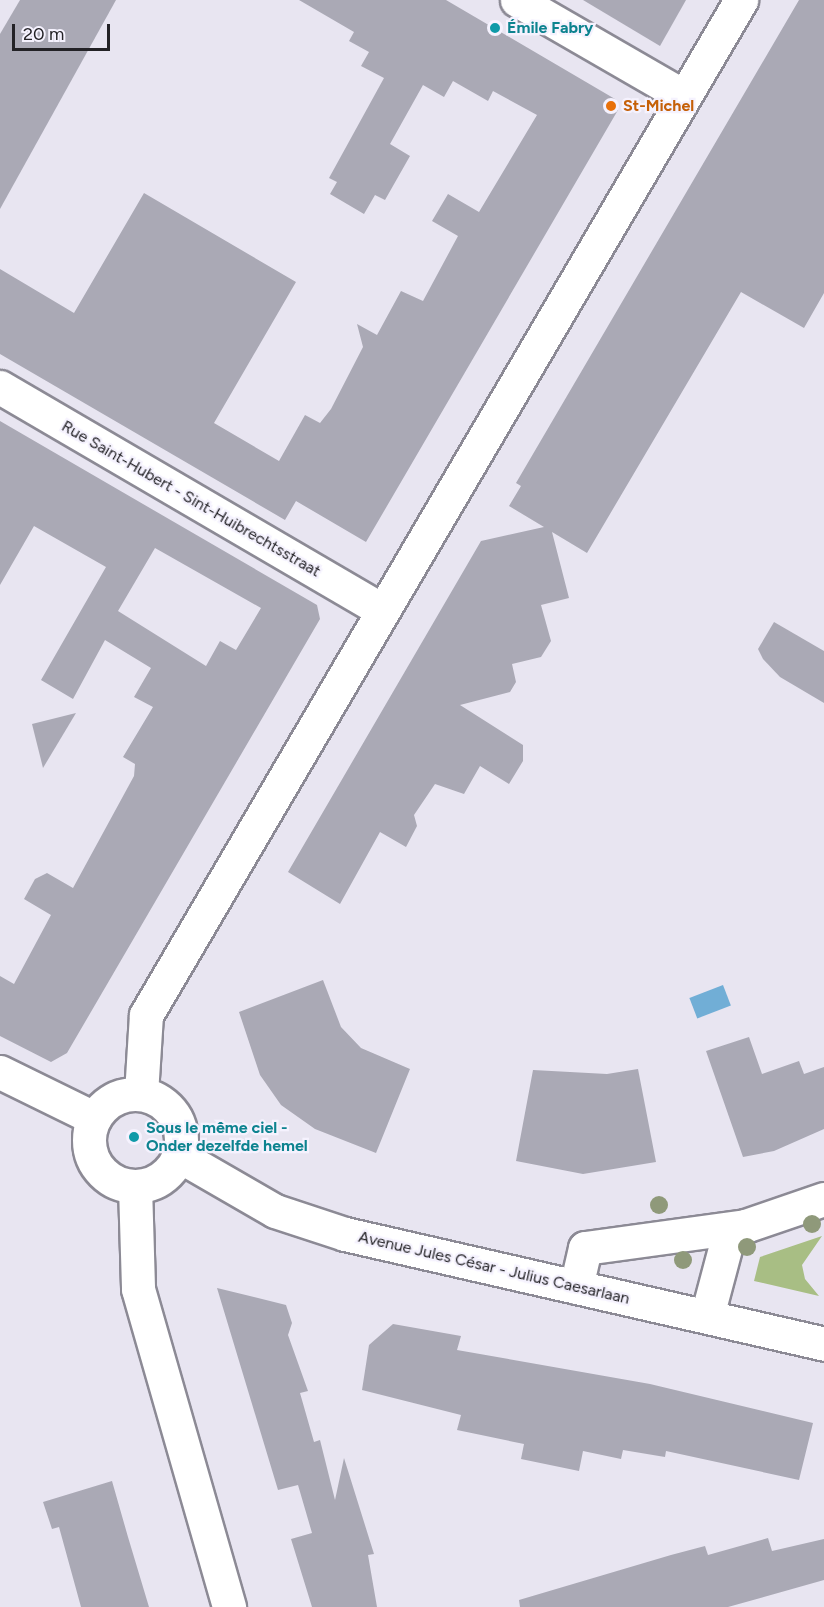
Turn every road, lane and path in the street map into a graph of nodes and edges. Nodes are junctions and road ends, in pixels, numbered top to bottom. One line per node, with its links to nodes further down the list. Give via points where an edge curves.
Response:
1 (517, 0): 3 (street)
2 (741, 0): 3 (street)
3 (683, 96): 5 (street)
4 (0, 387): 5 (street, Rue Saint-Hubert - Sint-Huibrechtsstraat)
5 (382, 610): 7 (street, via 146,1015)
6 (0, 1072): 8 (street)
7 (141, 1094): 8 (street, via 114,1099); 9 (street, via 163,1103 177,1121)
8 (94, 1118): 10 (street, via 89,1141 95,1164 119,1183)
9 (178, 1155): 10 (street, via 161,1177); 13 (street, Avenue Jules César - Julius Caesarlaan, via 275,1211 345,1234)
10 (135, 1186): 16 (street, via 138,1289)
11 (824, 1199): 12 (street)
12 (746, 1226): 13 (street, via 585,1248); 14 (street, via 728,1237)
13 (576, 1287): 14 (street, Avenue Jules César - Julius Caesarlaan)
14 (707, 1316): 15 (street, Avenue Jules César - Julius Caesarlaan)
15 (824, 1344)
16 (229, 1607)

